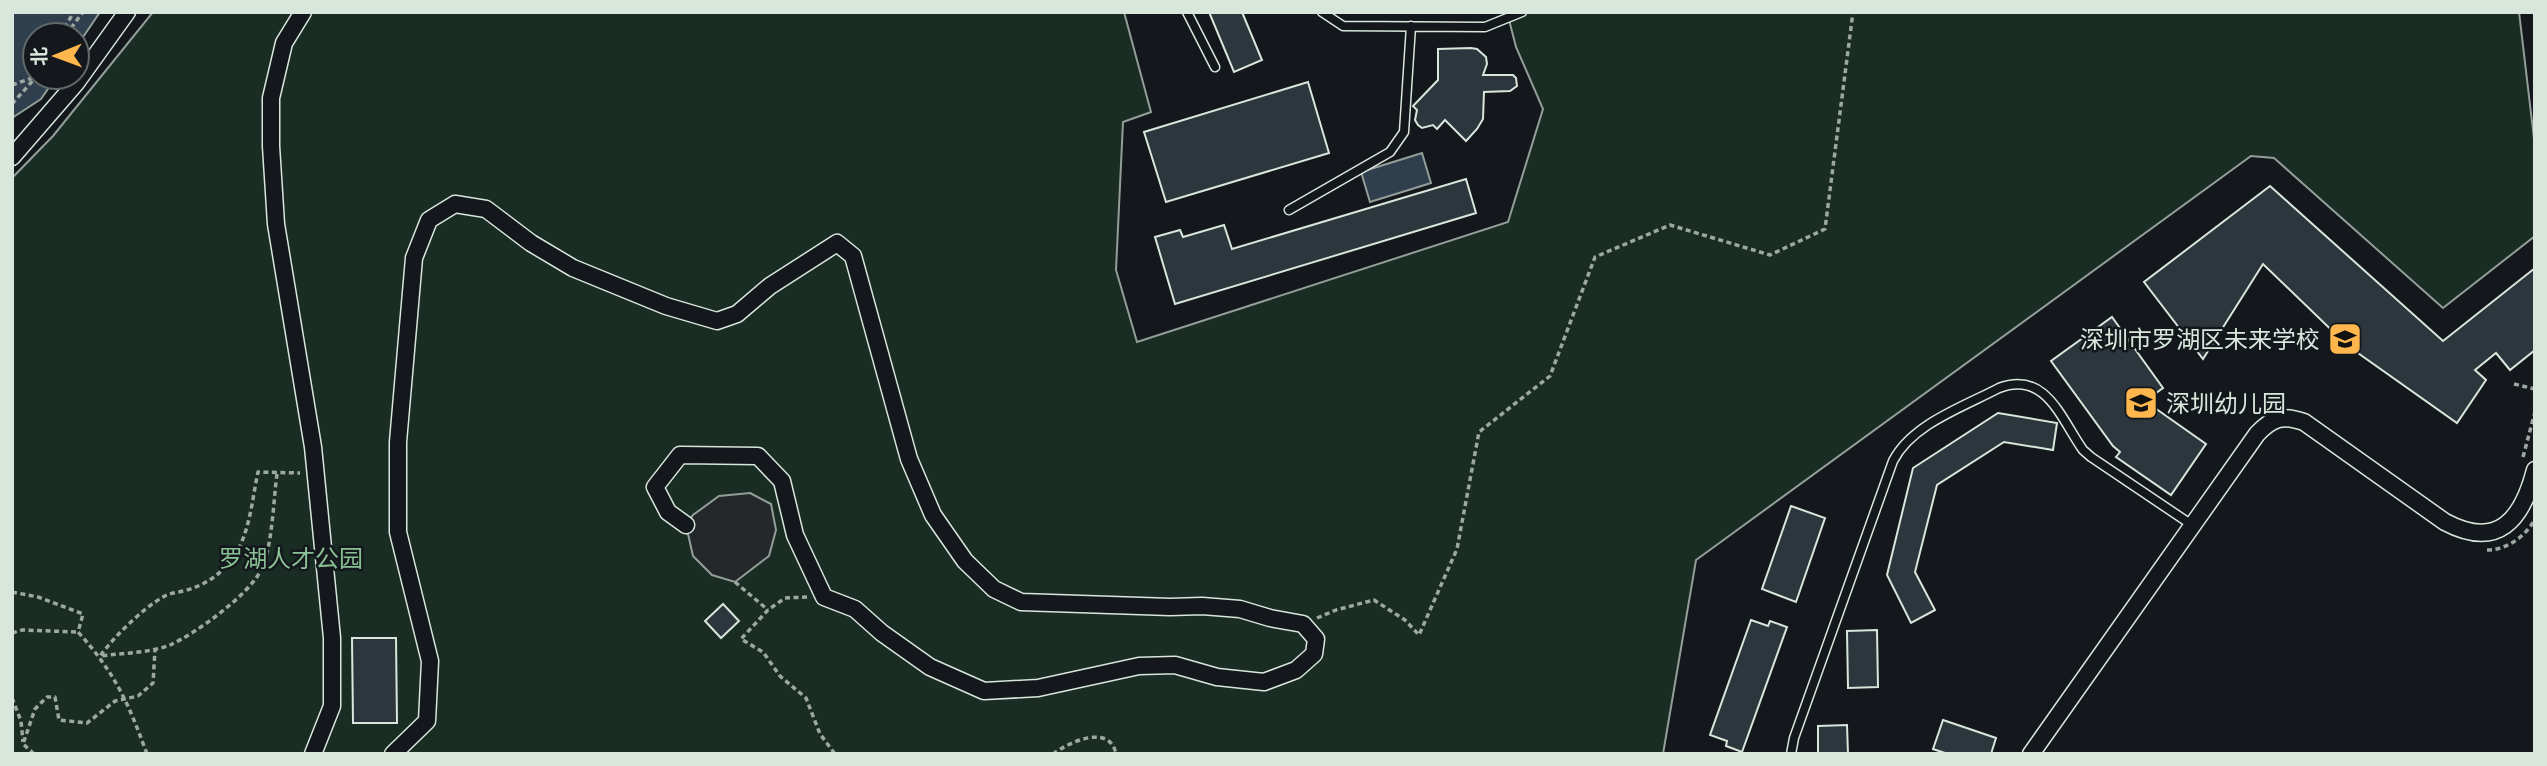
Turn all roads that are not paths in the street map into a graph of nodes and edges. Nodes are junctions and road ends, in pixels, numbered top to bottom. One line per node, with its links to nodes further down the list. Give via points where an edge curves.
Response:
1 (127, 12): 8 (street, via 76,83)
2 (303, 12): 13 (street, via 285,44 271,98 271,146 276,224 302,369 332,638 332,706)
3 (1187, 12): 7 (lane)
4 (1322, 12): 6 (lane, via 1343,26)
5 (1522, 12): 6 (lane, via 1485,27)
6 (1411, 26): 9 (lane, via 1404,132 1390,152)
7 (1215, 67)
8 (12, 157)
9 (1289, 210)
10 (2535, 470): 12 (street, via 2515,518 2491,531 2468,532 2445,522 2304,422 2282,417 2257,434)
11 (686, 525): 14 (street, via 668,512 655,487 680,455 758,456 782,481 795,534 824,597 855,609 930,667 984,691 1038,688 1139,666 1175,665 1217,677 1264,682 1296,670 1314,654 1316,639 1303,624 1240,609 1021,602 994,589 965,561 933,515 909,459 853,256 837,243 770,286 737,314 717,321 666,306 573,268 486,209 455,204 429,220 414,258 398,442 398,532 430,661 427,721)
12 (2192, 525): 15 (lane, via 2091,457 2046,394 2029,385 1999,388 1914,433 1893,461); 16 (street)
13 (313, 754)
14 (393, 754)
15 (1791, 754)
16 (2031, 754)

